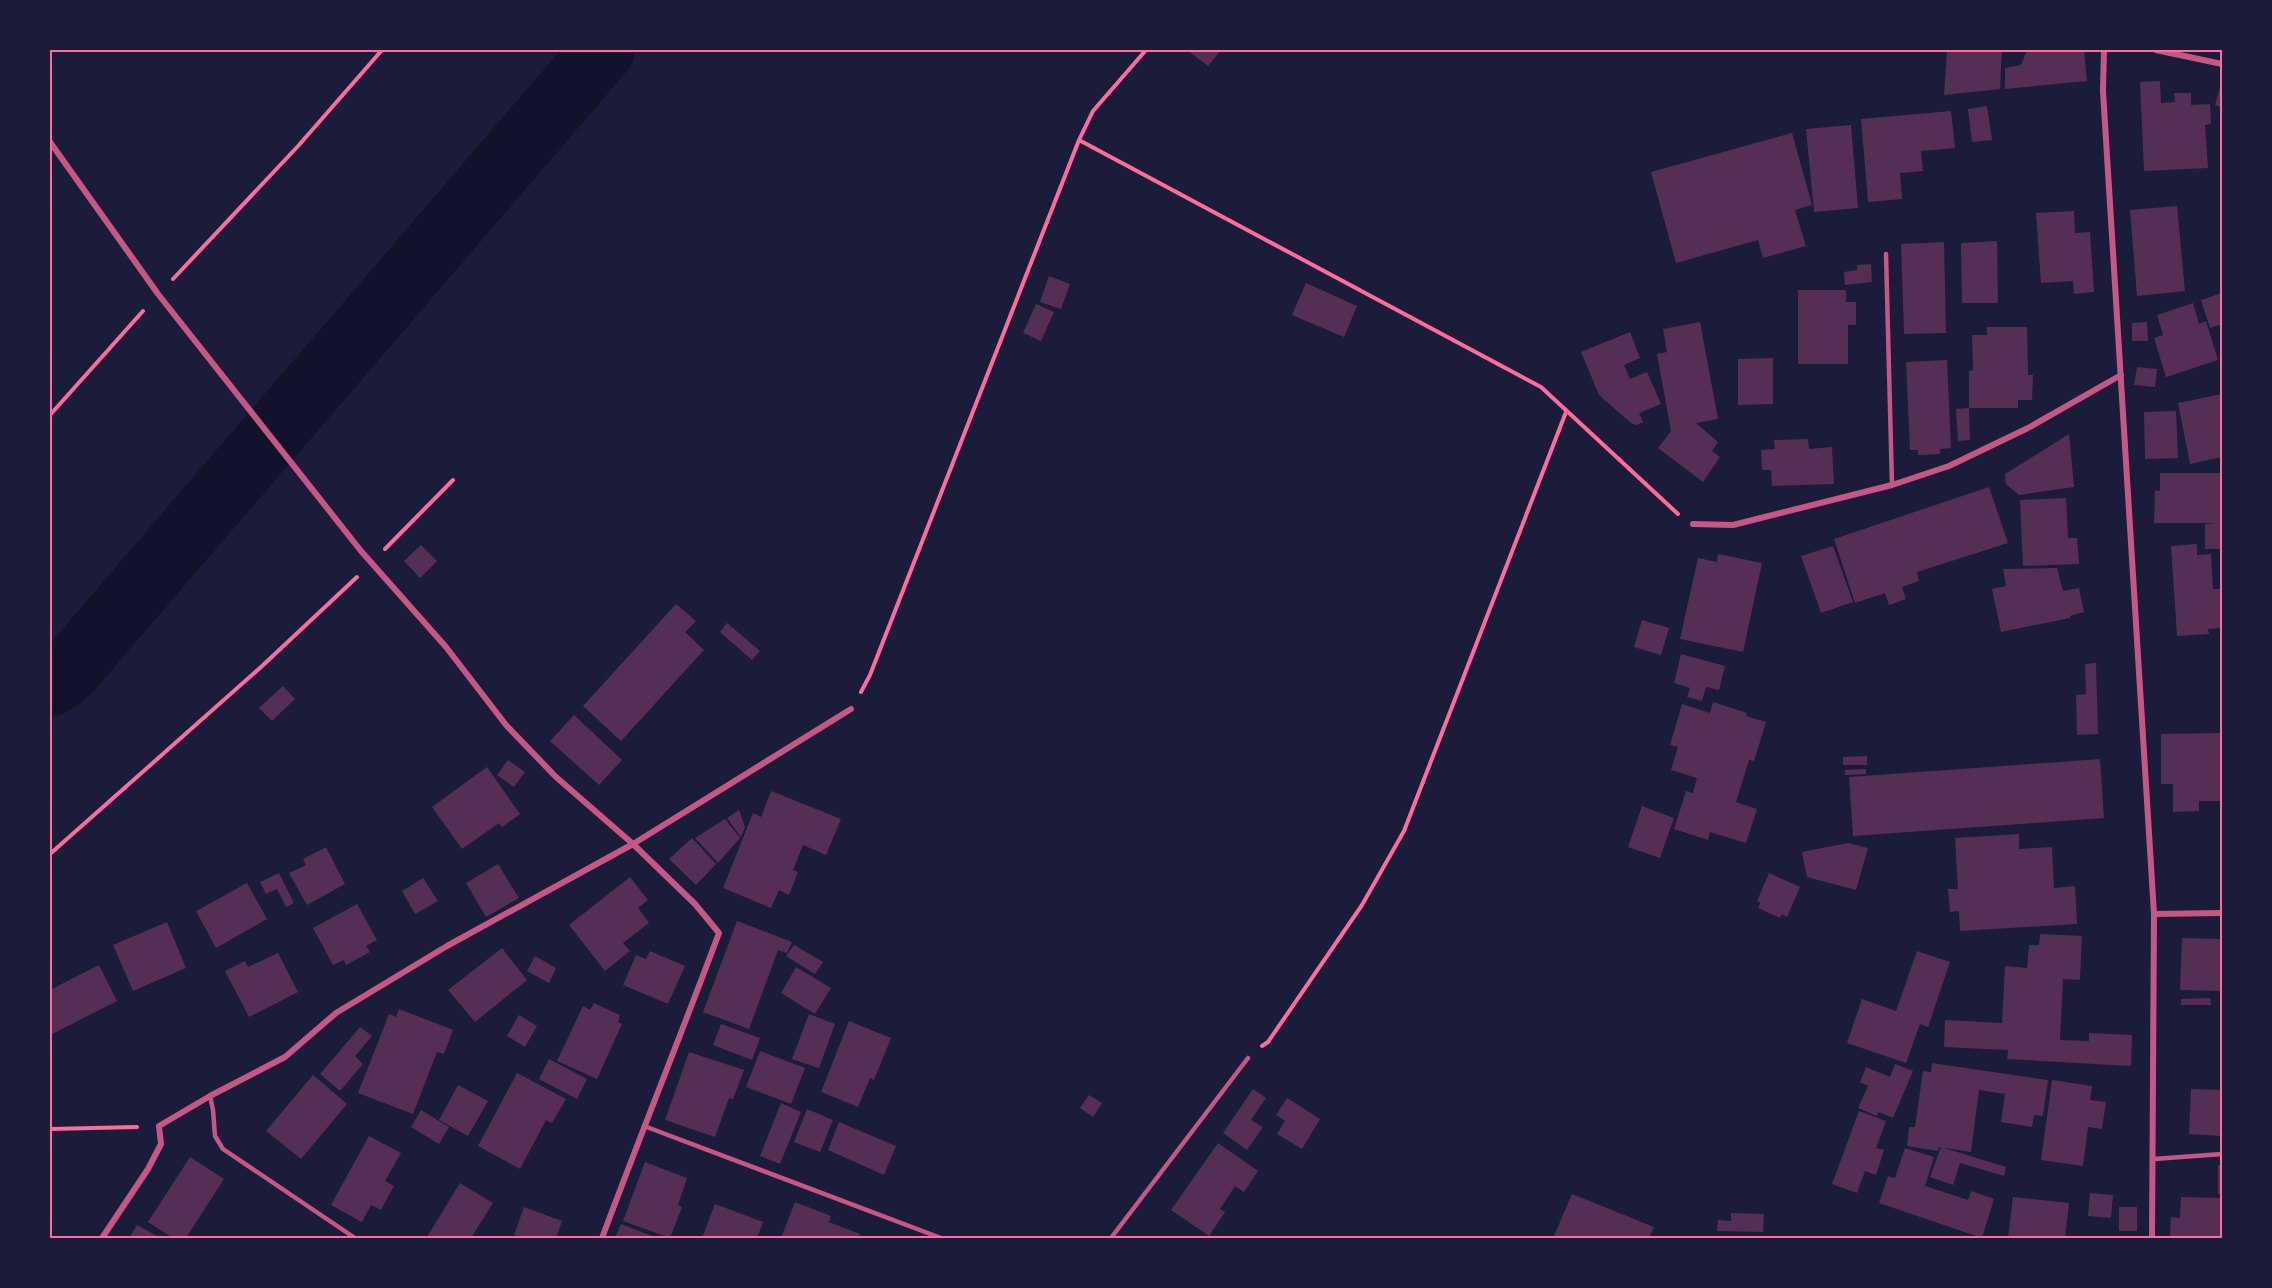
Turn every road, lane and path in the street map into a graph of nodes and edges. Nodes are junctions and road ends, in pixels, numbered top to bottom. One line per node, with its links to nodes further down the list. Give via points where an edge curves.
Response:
1 (382, 50): 9 (path, via 299,145)
2 (1146, 50): 6 (path, via 1093,111)
3 (2104, 50): 10 (street, via 2103,91)
4 (2156, 50): 5 (street)
5 (2223, 64)
6 (1079, 140): 11 (path, via 1501,364 1541,387); 17 (path, via 870,675)
7 (50, 142): 9 (street)
8 (1886, 254): 14 (lane)
9 (158, 294): 12 (path); 16 (street)
10 (2121, 375): 14 (street, via 2028,428 1949,466); 21 (street)
11 (1566, 412): 15 (path, via 1669,508); 22 (path, via 1404,831 1362,905 1268,1042)
12 (50, 415)
13 (453, 480): 16 (path)
14 (1892, 485): 15 (street, via 1733,525)
15 (1693, 524)
16 (371, 562): 18 (street, via 446,647 507,725 556,777); 19 (path, via 261,667)
17 (852, 709): 18 (street)
18 (633, 844): 23 (street, via 447,946 336,1013 285,1057); 25 (street, via 719,933)
19 (50, 854)
20 (2223, 913): 21 (street)
21 (2154, 914): 28 (street)
22 (1248, 1058): 33 (lane)
23 (210, 1096): 24 (street); 30 (lane, via 215,1136 223,1149)
24 (159, 1126): 26 (path); 29 (street, via 161,1144)
25 (644, 1126): 31 (street); 32 (lane)
26 (50, 1129)
27 (2223, 1154): 28 (lane)
28 (2154, 1159): 34 (street)
29 (102, 1239)
30 (355, 1239)
31 (602, 1239)
32 (941, 1239)
33 (1111, 1239)
34 (2152, 1239)

